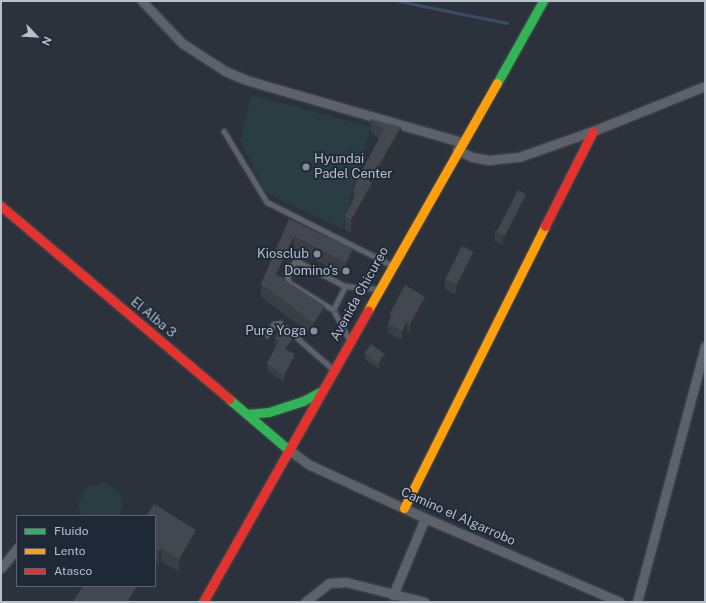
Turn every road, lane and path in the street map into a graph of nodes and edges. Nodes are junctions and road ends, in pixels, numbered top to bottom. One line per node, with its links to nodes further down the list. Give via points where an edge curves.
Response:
1 (142, 1): 6 (street, via 182,44 225,71)
2 (542, 1): 6 (street, Avenida Chicureo)
3 (705, 86): 5 (street)
4 (224, 131): 8 (lane, via 267,202)
5 (593, 131): 6 (street, via 509,160 480,159); 21 (street)
6 (459, 146): 8 (street, Avenida Chicureo)
7 (1, 206): 18 (street, El Alba 3)
8 (391, 265): 10 (street, Avenida Chicureo)
9 (345, 286): 10 (lane); 11 (lane); 11 (lane, via 300,262 294,263 289,270 289,283)
10 (378, 289): 13 (street, Avenida Chicureo)
11 (334, 310): 13 (lane)
12 (267, 335): 15 (lane, via 274,324 280,323)
13 (349, 340): 15 (street, Avenida Chicureo)
14 (705, 346): 30 (street)
15 (333, 368): 16 (street, Avenida Chicureo)
16 (320, 392): 17 (street, via 303,401); 20 (street, Avenida Chicureo)
17 (269, 412): 18 (street); 19 (street)
18 (247, 414): 19 (street, El Alba 3)
19 (263, 428): 20 (street, El Alba 3)
20 (289, 450): 21 (street, Camino el Algarrobo, via 310,465); 26 (street, Avenida Chicureo)
21 (404, 508): 22 (street, Camino el Algarrobo)
22 (424, 518): 25 (street); 29 (street, Camino el Algarrobo)
23 (16, 549): 24 (street)
24 (1, 568)
25 (393, 595): 27 (street, via 365,585 329,583); 28 (street)
26 (203, 602)
27 (305, 602)
28 (425, 602)
29 (620, 602)
30 (637, 602)

